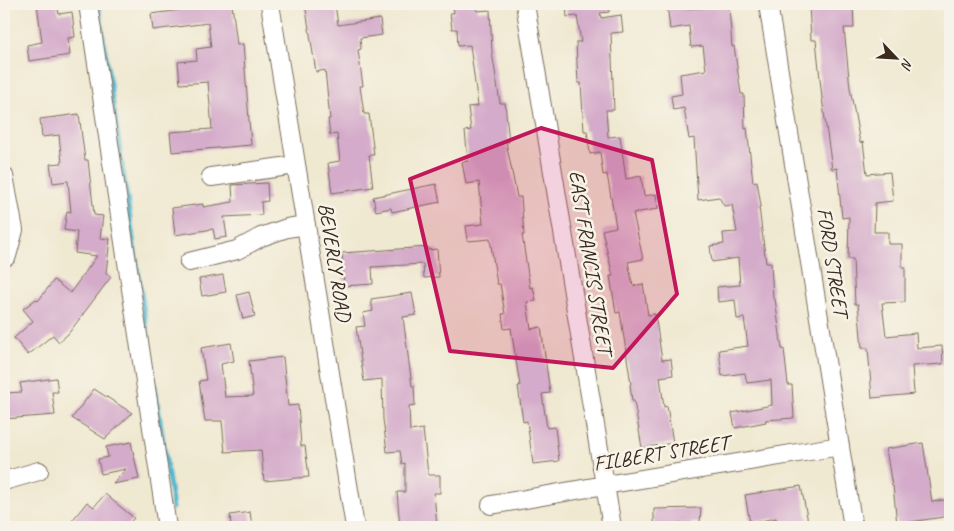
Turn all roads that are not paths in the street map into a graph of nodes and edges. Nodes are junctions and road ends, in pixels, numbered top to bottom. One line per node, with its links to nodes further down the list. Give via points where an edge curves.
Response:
1 (88, 4): 16 (street)
2 (270, 4): 5 (street, BEVERLY ROAD)
3 (525, 4): 14 (street, EAST FRANCIS STREET)
4 (768, 4): 11 (street, FORD STREET)
5 (296, 165): 7 (street); 8 (street, BEVERLY ROAD)
6 (4, 176): 9 (street, via 14,230)
7 (211, 177)
8 (306, 225): 10 (street, via 261,237 237,250); 17 (street, BEVERLY ROAD)
9 (5, 257)
10 (189, 262)
11 (840, 446): 14 (street, FILBERT STREET); 19 (street, FORD STREET)
12 (39, 471): 13 (street)
13 (4, 481)
14 (605, 485): 15 (street, FILBERT STREET); 18 (street, EAST FRANCIS STREET)
15 (491, 505)
16 (167, 527)
17 (355, 527)
18 (612, 527)
19 (853, 527)

